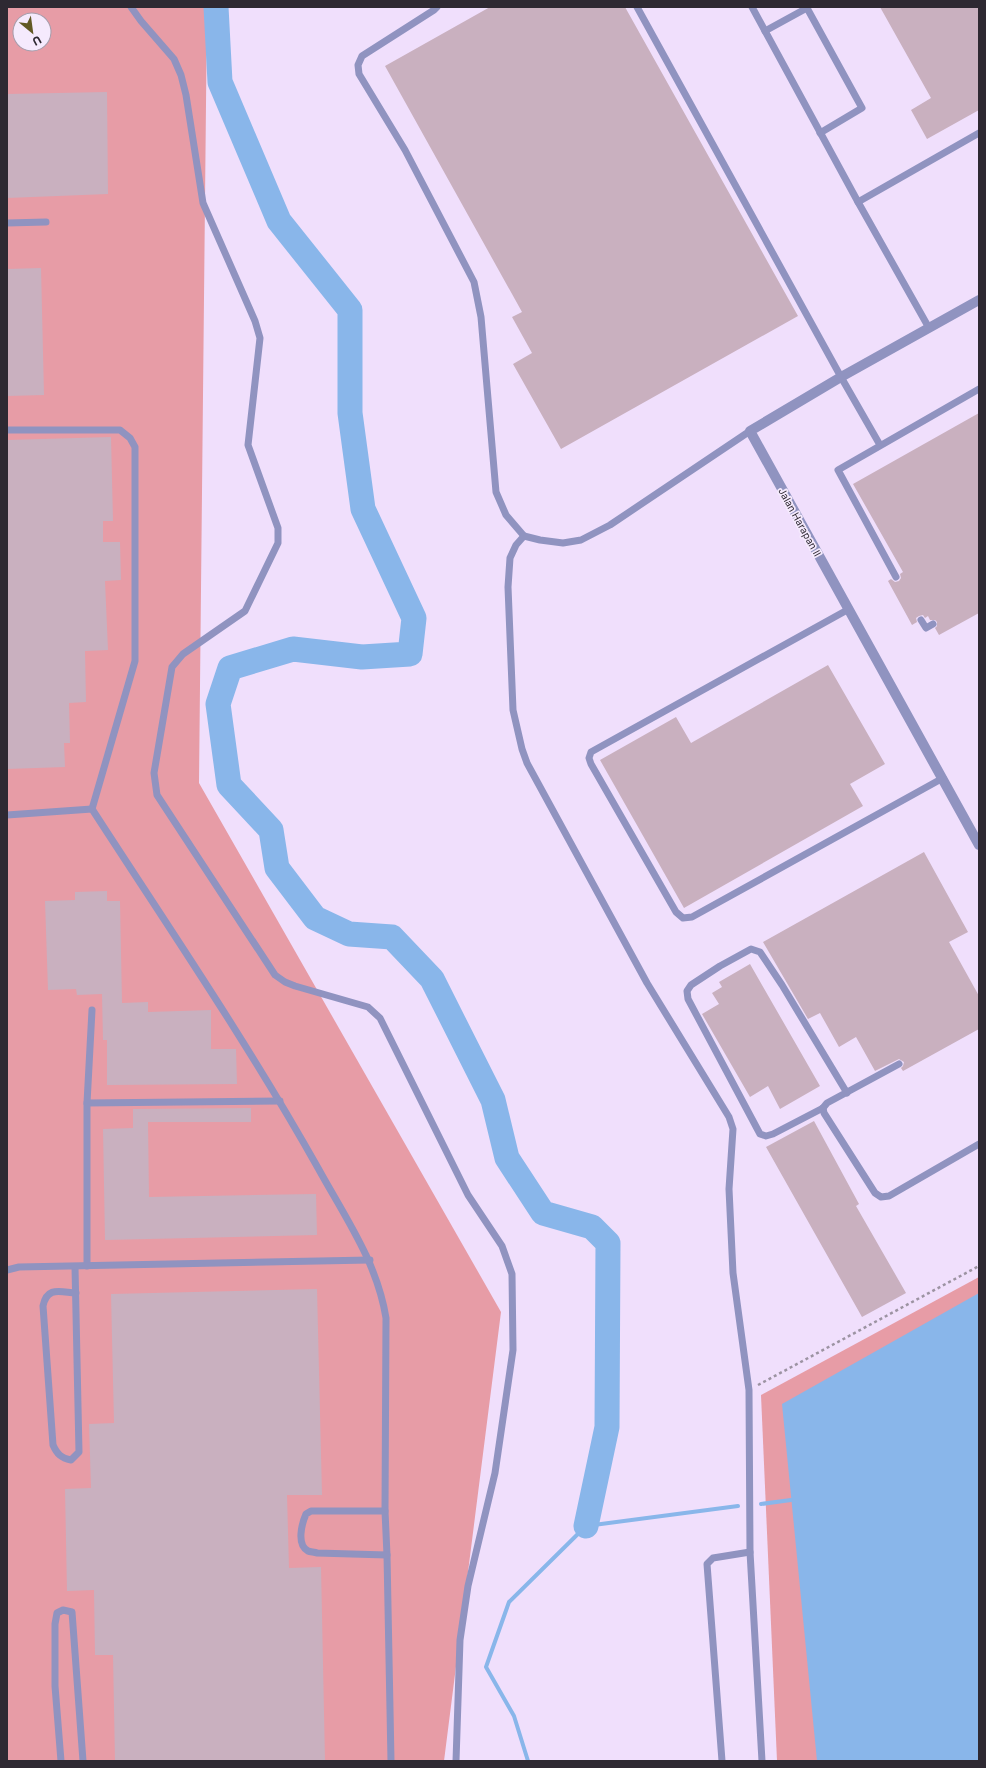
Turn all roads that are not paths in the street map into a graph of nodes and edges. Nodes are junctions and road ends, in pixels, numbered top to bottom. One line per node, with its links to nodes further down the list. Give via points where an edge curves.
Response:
1 (131, 7): 45 (lane, via 174,60 181,75 203,203 256,321 260,338 248,445 279,536 245,611 183,654 172,667 154,773 157,796 275,975 295,986 368,1007 380,1018 468,1194 502,1246 512,1274 513,1350 494,1473 468,1586 460,1640)
2 (437, 7): 18 (lane, via 362,56 358,65 359,74 405,150 474,282 481,317 496,492 506,515)
3 (637, 7): 13 (lane)
4 (752, 7): 5 (lane)
5 (765, 31): 7 (lane); 7 (lane, via 807,8 862,108)
6 (979, 132): 8 (lane)
7 (820, 133): 8 (lane)
8 (858, 202): 12 (lane)
9 (46, 222): 10 (lane)
10 (7, 223)
11 (979, 300): 12 (street)
12 (929, 328): 13 (street)
13 (841, 377): 16 (street); 17 (lane)
14 (979, 390): 17 (lane)
15 (7, 430): 24 (lane, via 120,430 130,438 135,447 135,661)
16 (750, 431): 18 (lane, via 610,525 581,540 563,542); 20 (street, Jalan Harapan II)
17 (880, 445): 19 (lane, via 838,470)
18 (524, 536): 40 (lane, via 510,558 508,587 513,710 522,749 531,770 648,983 729,1116 733,1128 729,1189 733,1273 749,1390)
19 (896, 577)
20 (849, 609): 23 (street, Jalan Harapan II); 23 (lane, via 591,752 591,764 676,912 683,918 692,917)
21 (921, 620): 22 (lane, via 926,628)
22 (933, 624)
23 (943, 778): 26 (street, Jalan Harapan II)
24 (92, 809): 25 (lane); 30 (lane)
25 (7, 815)
26 (979, 845)
27 (92, 1010): 31 (lane)
28 (899, 1064): 29 (lane)
29 (847, 1092): 32 (lane); 32 (lane, via 760,952 751,949 691,985 687,991 688,999 760,1134 773,1134)
30 (280, 1101): 31 (lane); 34 (lane)
31 (87, 1103): 35 (lane)
32 (824, 1108): 33 (lane, via 824,1113 875,1193 881,1196 888,1196)
33 (979, 1144)
34 (370, 1260): 35 (lane); 39 (lane, via 386,1318)
35 (87, 1266): 36 (lane)
36 (75, 1267): 37 (lane, via 19,1267); 38 (lane)
37 (7, 1270)
38 (76, 1294): 38 (lane, via 80,1452 71,1460 57,1453 53,1445 43,1306 48,1293 57,1291)
39 (385, 1511): 41 (lane); 41 (lane, via 311,1511 306,1514 302,1523 302,1539 307,1550 317,1553)
40 (750, 1552): 46 (lane, via 713,1558 707,1564); 47 (lane)
41 (387, 1555): 44 (lane)
42 (61, 1761): 43 (lane, via 55,1686 55,1624 57,1613 63,1610 72,1612)
43 (83, 1761)
44 (391, 1761)
45 (456, 1761)
46 (722, 1761)
47 (762, 1761)

